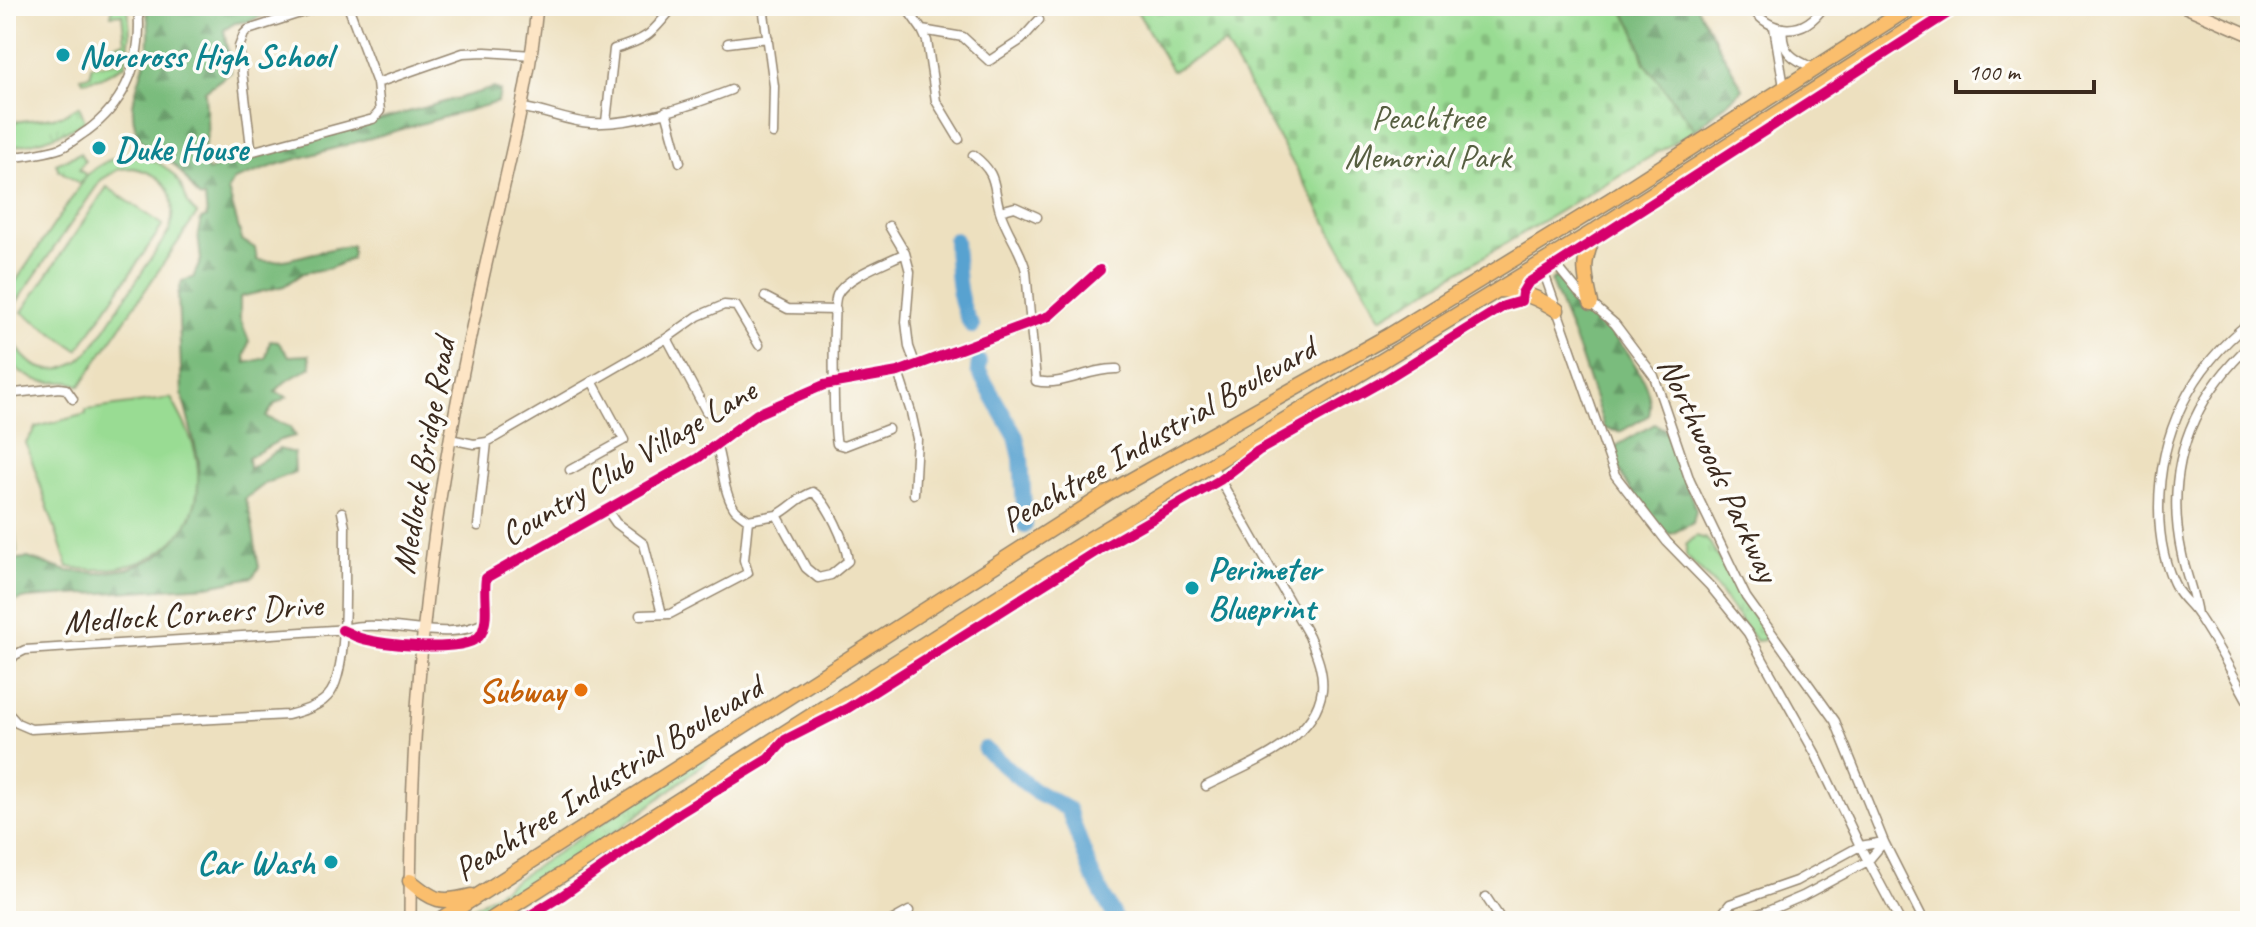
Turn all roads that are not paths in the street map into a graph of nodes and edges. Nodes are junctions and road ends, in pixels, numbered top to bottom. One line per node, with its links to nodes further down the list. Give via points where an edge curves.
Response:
1 (138, 6): 32 (street, via 140,46 119,100 64,147)
2 (322, 6): 23 (street, via 244,34 239,47 251,147 254,151 373,119 380,111)
3 (348, 6): 23 (street)
4 (537, 6): 20 (main road, Medlock Bridge Road)
5 (674, 6): 28 (street, via 641,41 614,49)
6 (763, 6): 17 (street)
7 (905, 6): 15 (street)
8 (1750, 6): 14 (street)
9 (1824, 6): 14 (street, via 1799,28)
10 (1912, 6): 22 (highway, Peachtree Industrial Boulevard)
11 (1945, 6): 37 (highway, Peachtree Industrial Boulevard)
12 (2183, 6): 16 (main road)
13 (1039, 20): 15 (street, via 1021,40 989,61 963,37)
14 (1778, 28): 19 (street); 21 (street)
15 (922, 30): 30 (street, via 936,101)
16 (2250, 35)
17 (768, 38): 18 (street); 29 (street)
18 (728, 43)
19 (1789, 53): 21 (street); 22 (street)
20 (533, 55): 23 (street, via 463,53); 26 (main road, Medlock Bridge Road)
21 (1779, 57): 24 (street)
22 (1814, 68): 24 (highway, Peachtree Industrial Boulevard)
23 (377, 83)
24 (1784, 87): 87 (highway, Peachtree Industrial Boulevard, via 1390,335 1108,493)
25 (731, 90): 27 (street)
26 (523, 108): 28 (street); 61 (main road, Medlock Bridge Road)
27 (666, 111): 28 (street); 33 (street)
28 (606, 122)
29 (773, 134)
30 (959, 139)
31 (973, 155): 34 (street, via 993,177)
32 (6, 158)
33 (680, 162)
34 (1000, 211): 35 (street, via 1015,207); 47 (street, via 1026,271)
35 (1037, 217)
36 (889, 226): 38 (street)
37 (1596, 230): 42 (highway, Peachtree Industrial Boulevard); 44 (highway, via 1584,266)
38 (905, 253): 45 (street, via 848,282 837,295); 52 (street, via 910,272 908,335)
39 (1557, 266): 44 (street, Northwoods Parkway)
40 (1100, 270): 47 (street, Country Club Village Lane, via 1049,316)
41 (1544, 273): 46 (street, Northwoods Parkway)
42 (1499, 290): 46 (highway, via 1536,297); 64 (highway, Peachtree Industrial Boulevard)
43 (765, 297): 45 (street, via 788,309)
44 (1591, 303): 83 (street, Northwoods Parkway, via 1615,324 1654,376 1690,481 1741,587 1835,721)
45 (836, 310): 56 (street)
46 (1557, 310): 84 (street, Northwoods Parkway, via 1615,475 1748,633)
47 (1029, 322): 52 (street, Country Club Village Lane); 53 (street, via 1036,381 1058,382 1100,368)
48 (2250, 322): 74 (street, via 2216,352 2194,382 2179,409 2159,476 2165,557 2178,590)
49 (667, 338): 50 (street, via 724,305 736,306); 55 (street); 59 (street)
50 (759, 345)
51 (2250, 345): 74 (street, via 2209,394 2188,431 2177,473 2181,553)
52 (916, 366): 54 (street, Country Club Village Lane)
53 (1117, 369)
54 (898, 372): 56 (street, Country Club Village Lane); 66 (street, via 917,439)
55 (592, 381): 62 (street); 65 (street, via 624,440)
56 (834, 383): 60 (street, via 837,444); 63 (street, Country Club Village Lane, via 757,414)
57 (6, 394): 58 (street, via 59,388)
58 (73, 399)
59 (706, 411)
60 (888, 429)
61 (450, 439): 62 (street); 76 (main road, Medlock Bridge Road)
62 (487, 442): 71 (street)
63 (716, 444): 67 (street, Country Club Village Lane); 70 (street, via 734,510)
64 (1211, 464): 82 (street, via 1309,636 1321,666 1322,691 1311,718 1295,737); 93 (highway, Peachtree Industrial Boulevard)
65 (570, 470)
66 (914, 494)
67 (607, 510): 72 (street, via 644,544); 75 (street, Country Club Village Lane, via 486,578)
68 (342, 512): 77 (street, Medlock Corners Drive)
69 (777, 515): 69 (street, via 813,492 822,498 848,561 818,578 806,568); 70 (street)
70 (748, 520): 72 (street, via 748,573)
71 (478, 526)
72 (662, 614): 73 (street)
73 (640, 615)
74 (2198, 615): 80 (street)
75 (486, 622): 76 (street, via 453,633); 78 (street, via 481,637 470,645)
76 (424, 629): 77 (street, Medlock Corners Drive); 78 (main road, Medlock Bridge Road)
77 (342, 630): 78 (street, Medlock Corners Drive, via 360,638); 79 (street, Medlock Corners Drive, via 25,650); 81 (street, Medlock Corners Drive, via 331,693 288,715 31,729)
78 (422, 646): 86 (main road, Medlock Bridge Road)
79 (6, 666)
80 (2250, 705)
81 (6, 711)
82 (1206, 786)
83 (1884, 842): 84 (street); 85 (street); 98 (street, Northwoods Parkway)
84 (1860, 846): 85 (street, Northwoods Parkway); 90 (street, via 1796,881 1730,904)
85 (1868, 861): 90 (street, via 1768,911 1735,921); 97 (street, Northwoods Parkway)
86 (410, 881): 87 (highway, via 442,902); 91 (main road, Medlock Bridge Road)
87 (483, 893): 92 (highway, Peachtree Industrial Boulevard)
88 (1486, 897): 95 (street)
89 (909, 911): 94 (street)
90 (1722, 914): 96 (street)
91 (410, 921)
92 (438, 921)
93 (489, 921)
94 (891, 921)
95 (1502, 921)
96 (1691, 921)
97 (1900, 921)
98 (1924, 921)

